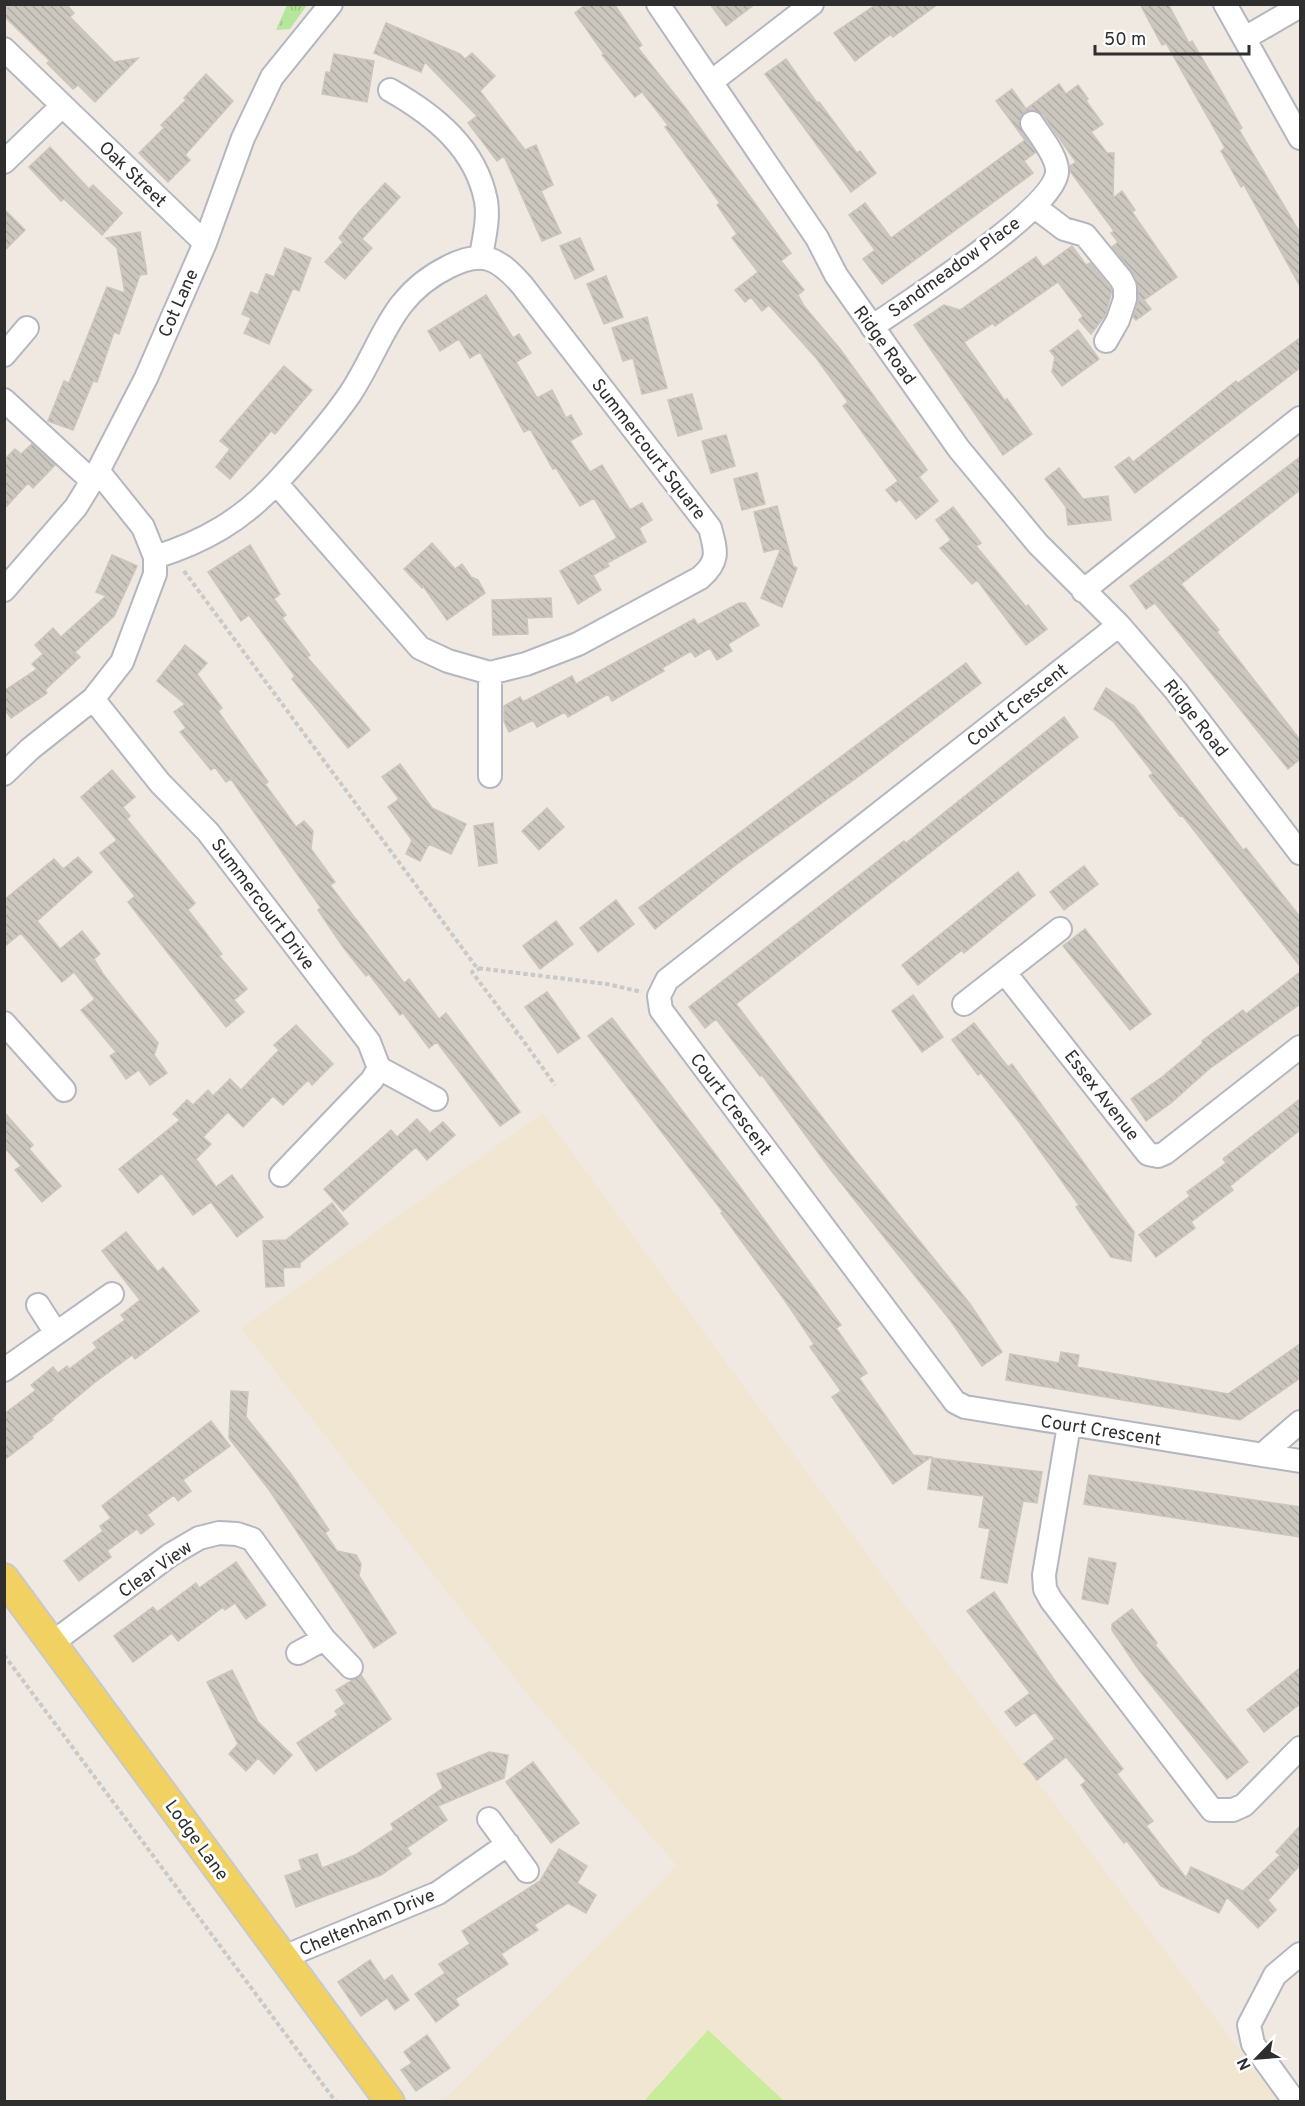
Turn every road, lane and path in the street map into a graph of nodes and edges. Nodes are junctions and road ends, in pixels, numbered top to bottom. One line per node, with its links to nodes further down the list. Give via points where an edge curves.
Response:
1 (331, 4): 15 (street, Cot Lane, via 272,77 243,138)
2 (658, 4): 8 (street, Ridge Road)
3 (812, 4): 8 (street)
4 (1226, 4): 6 (street)
5 (1300, 6): 6 (street)
6 (1245, 38): 12 (street)
7 (4, 49): 10 (street, Oak Street)
8 (711, 82): 17 (street, Ridge Road)
9 (390, 90): 16 (street, via 424,110 447,130 477,172 487,218)
10 (62, 106): 13 (street); 15 (street, Oak Street)
11 (1032, 123): 14 (street, Sandmeadow Place, via 1056,165 1057,174)
12 (1300, 138)
13 (4, 162)
14 (1035, 207): 17 (street, Sandmeadow Place); 19 (street, Sandmeadow Place, via 1064,229 1093,242 1125,287 1118,320)
15 (205, 243): 23 (street, Cot Lane, via 146,378)
16 (481, 256): 24 (street, via 437,272 408,294 389,319 350,393); 30 (street, Summercourt Square, via 504,264 522,285 710,528 716,554 710,570 700,578 578,644)
17 (872, 327): 28 (street, Ridge Road, via 958,449)
18 (27, 328): 20 (street)
19 (1106, 341)
20 (4, 354)
21 (4, 400): 23 (street)
22 (1300, 418): 28 (street)
23 (95, 476): 25 (street, via 143,527); 27 (street, Cot Lane, via 76,507)
24 (276, 483): 25 (street, via 219,531 192,546); 30 (street, Summercourt Square, via 420,648)
25 (155, 557): 31 (street, via 155,574 122,662)
26 (184, 572): 36 (path, via 477,968)
27 (4, 590)
28 (1083, 591): 29 (street, Ridge Road)
29 (1119, 625): 34 (street, Ridge Road, via 1176,691); 38 (street, Court Crescent, via 668,980)
30 (490, 673): 33 (street)
31 (93, 699): 32 (street); 42 (street, Summercourt Drive, via 160,783 208,832 369,1042)
32 (4, 774)
33 (490, 776)
34 (1300, 853)
35 (1060, 929): 37 (street)
36 (482, 968): 38 (path, via 607,984); 43 (path, via 472,972)
37 (1005, 973): 39 (street); 41 (street, Essex Avenue, via 1148,1154 1165,1153)
38 (659, 996): 52 (street, Court Crescent, via 661,1010 955,1402)
39 (964, 1004)
40 (4, 1023): 44 (street)
41 (1300, 1047)
42 (379, 1068): 45 (street); 46 (street, via 372,1080)
43 (555, 1085)
44 (64, 1090)
45 (436, 1099)
46 (281, 1174)
47 (111, 1294): 49 (street)
48 (38, 1305): 49 (street)
49 (56, 1333): 50 (street)
50 (4, 1370)
51 (1300, 1422): 53 (street)
52 (1069, 1425): 53 (street, Court Crescent); 61 (street, via 1044,1575 1051,1600 1212,1809 1233,1810 1244,1805)
53 (1262, 1455): 54 (street, Court Crescent)
54 (1300, 1461)
55 (4, 1578): 57 (main road, Lodge Lane)
56 (324, 1639): 57 (street, Clear View, via 252,1539 219,1533 200,1538 170,1555); 58 (street); 60 (street, Clear View)
57 (52, 1643): 66 (main road, Lodge Lane)
58 (298, 1653)
59 (4, 1655): 67 (path)
60 (351, 1668)
61 (1300, 1748)
62 (489, 1819): 63 (street)
63 (508, 1844): 64 (street); 66 (street, Cheltenham Drive, via 438,1893)
64 (527, 1871)
65 (1300, 1954): 69 (street, via 1275,1975 1249,2025 1253,2044)
66 (284, 1957): 68 (main road, Lodge Lane)
67 (336, 2102)
68 (390, 2102)
69 (1295, 2102)

